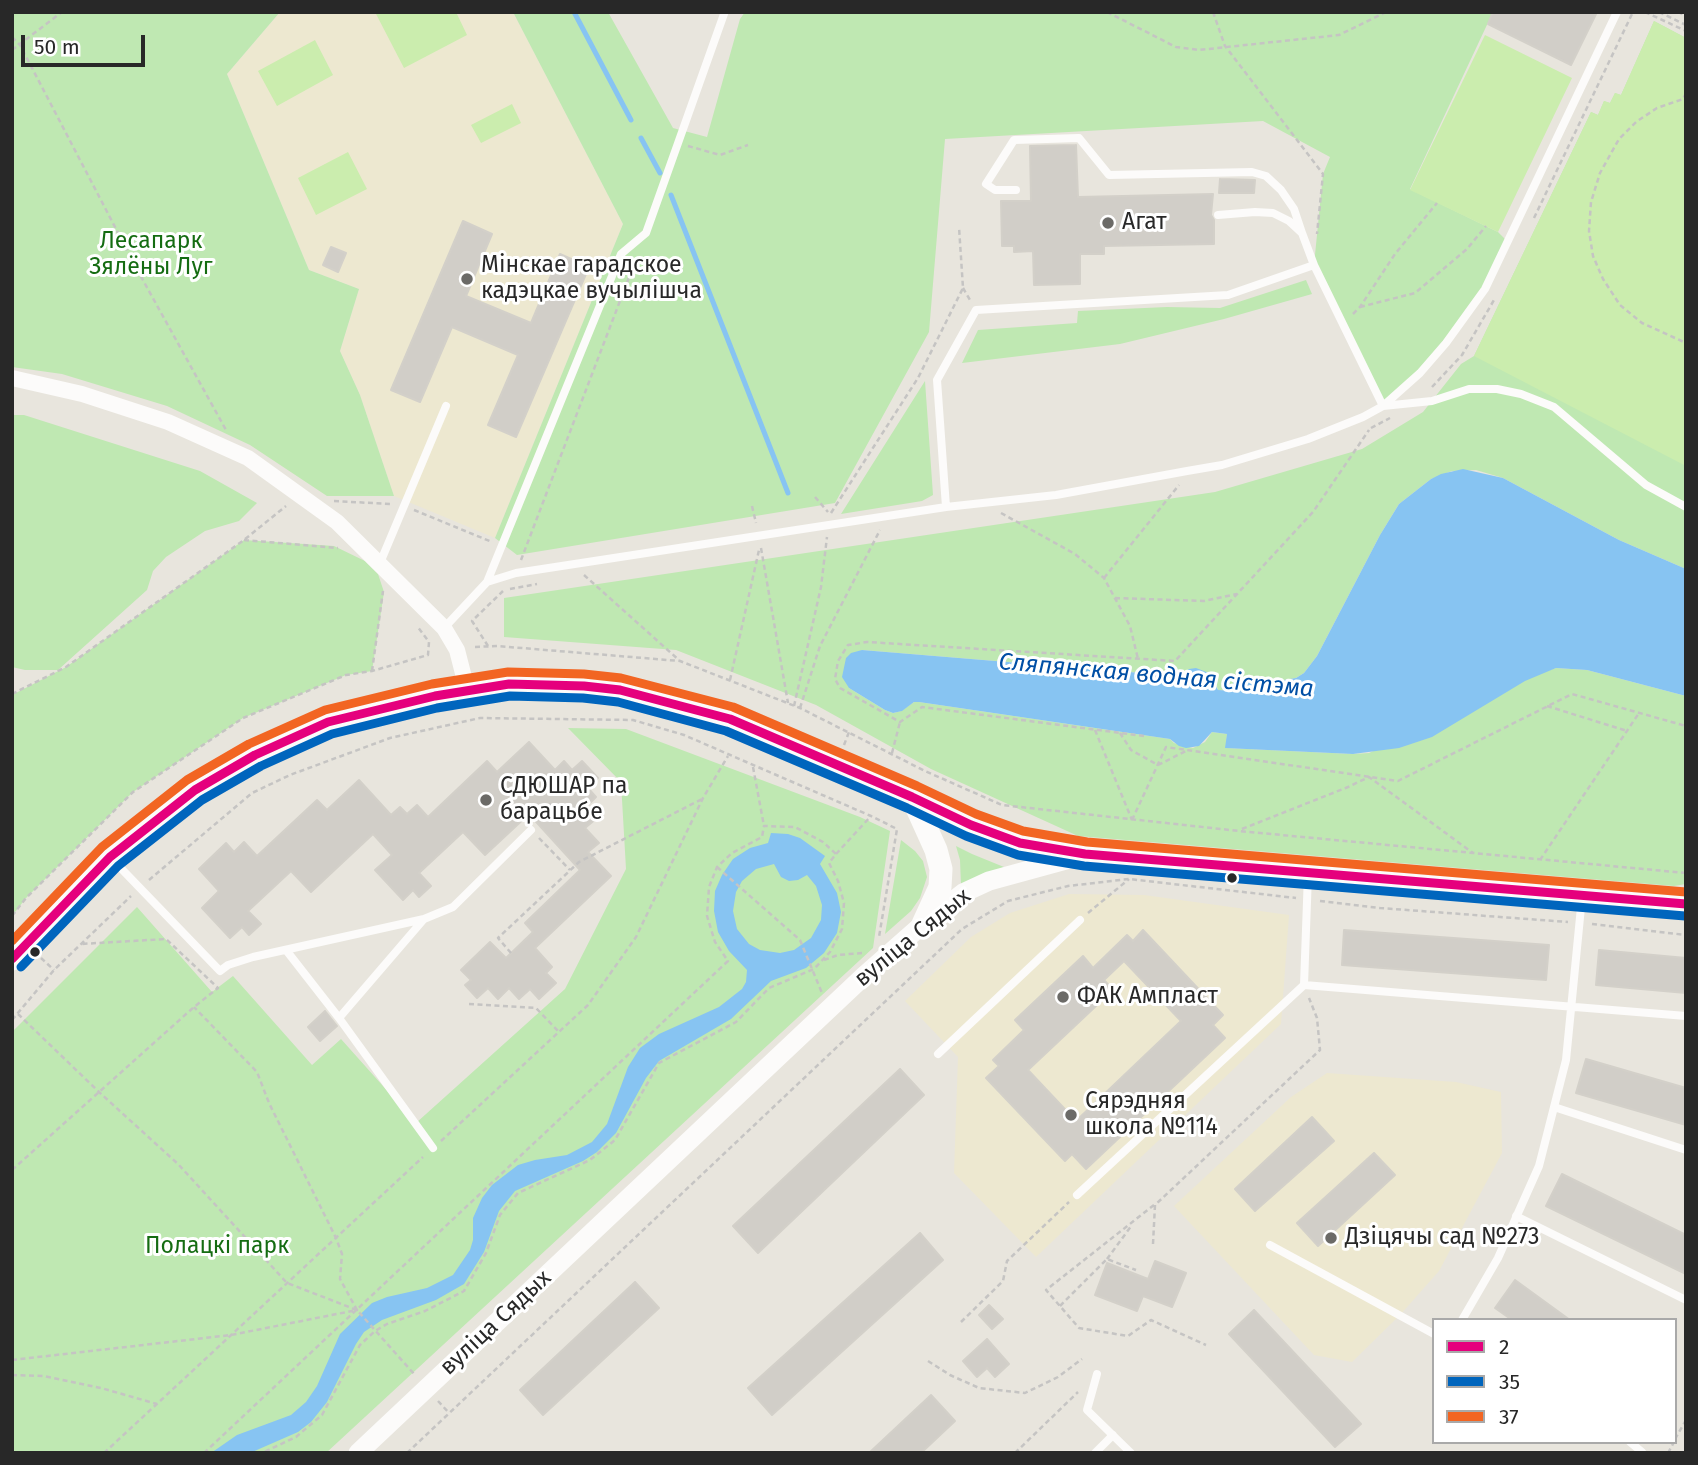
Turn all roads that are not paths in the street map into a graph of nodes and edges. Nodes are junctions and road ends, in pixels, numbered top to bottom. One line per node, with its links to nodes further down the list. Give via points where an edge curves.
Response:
1 (1617, 12): 9 (lane, via 1485,289 1420,373)
2 (724, 14): 13 (lane, via 646,233 621,254)
3 (1016, 190): 5 (lane, via 995,190 986,184 1014,140 1079,138 1109,175 1252,172 1266,176 1294,208)
4 (1218, 215): 5 (lane, via 1273,214)
5 (1302, 233): 6 (lane)
6 (1314, 265): 9 (lane); 10 (lane, via 1228,295 976,310 937,380)
7 (12, 378): 12 (street, via 82,394 168,422 248,458 337,522)
8 (446, 406): 12 (lane)
9 (1383, 406): 10 (lane, via 1330,432 1222,465 1056,495); 11 (lane, via 1415,405 1469,389 1521,394 1554,407 1646,485)
10 (946, 507): 13 (lane, via 516,573)
11 (1686, 507)
12 (380, 563): 14 (street)
13 (487, 582): 14 (lane)
14 (444, 628): 15 (street, via 457,650)
15 (467, 689): 16 (main road, via 545,684 620,690 730,719); 19 (main road, via 328,722 255,755 195,790)
16 (912, 797): 18 (main road, via 1020,843); 25 (main road, via 941,869 940,887)
17 (531, 830): 23 (lane, via 453,907)
18 (1085, 854): 20 (main road, вуліца Сядых); 25 (street, вуліца Сядых, via 963,892)
19 (110, 857): 26 (lane, via 220,971); 27 (main road)
20 (1308, 873): 21 (main road, вуліца Сядых); 28 (lane)
21 (1582, 895): 22 (main road, вуліца Сядых); 29 (lane)
22 (1686, 904)
23 (424, 919): 26 (lane); 31 (lane)
24 (1080, 920): 32 (lane)
25 (923, 924): 44 (street, вуліца Сядых)
26 (286, 950): 31 (lane)
27 (12, 959)
28 (1304, 985): 29 (lane); 36 (lane)
29 (1572, 1007): 30 (lane); 33 (lane)
30 (1686, 1016)
31 (339, 1018): 34 (lane)
32 (938, 1054)
33 (1554, 1107): 35 (lane); 37 (lane, via 1539,1166)
34 (433, 1148)
35 (1686, 1150)
36 (1077, 1195)
37 (1516, 1216): 39 (lane); 40 (lane)
38 (1270, 1245): 41 (lane)
39 (1686, 1300)
40 (1465, 1316)
41 (1432, 1333)
42 (1097, 1374): 43 (lane, via 1087,1410)
43 (1114, 1435): 45 (lane); 46 (lane)
44 (358, 1453)
45 (1095, 1453)
46 (1131, 1453)

